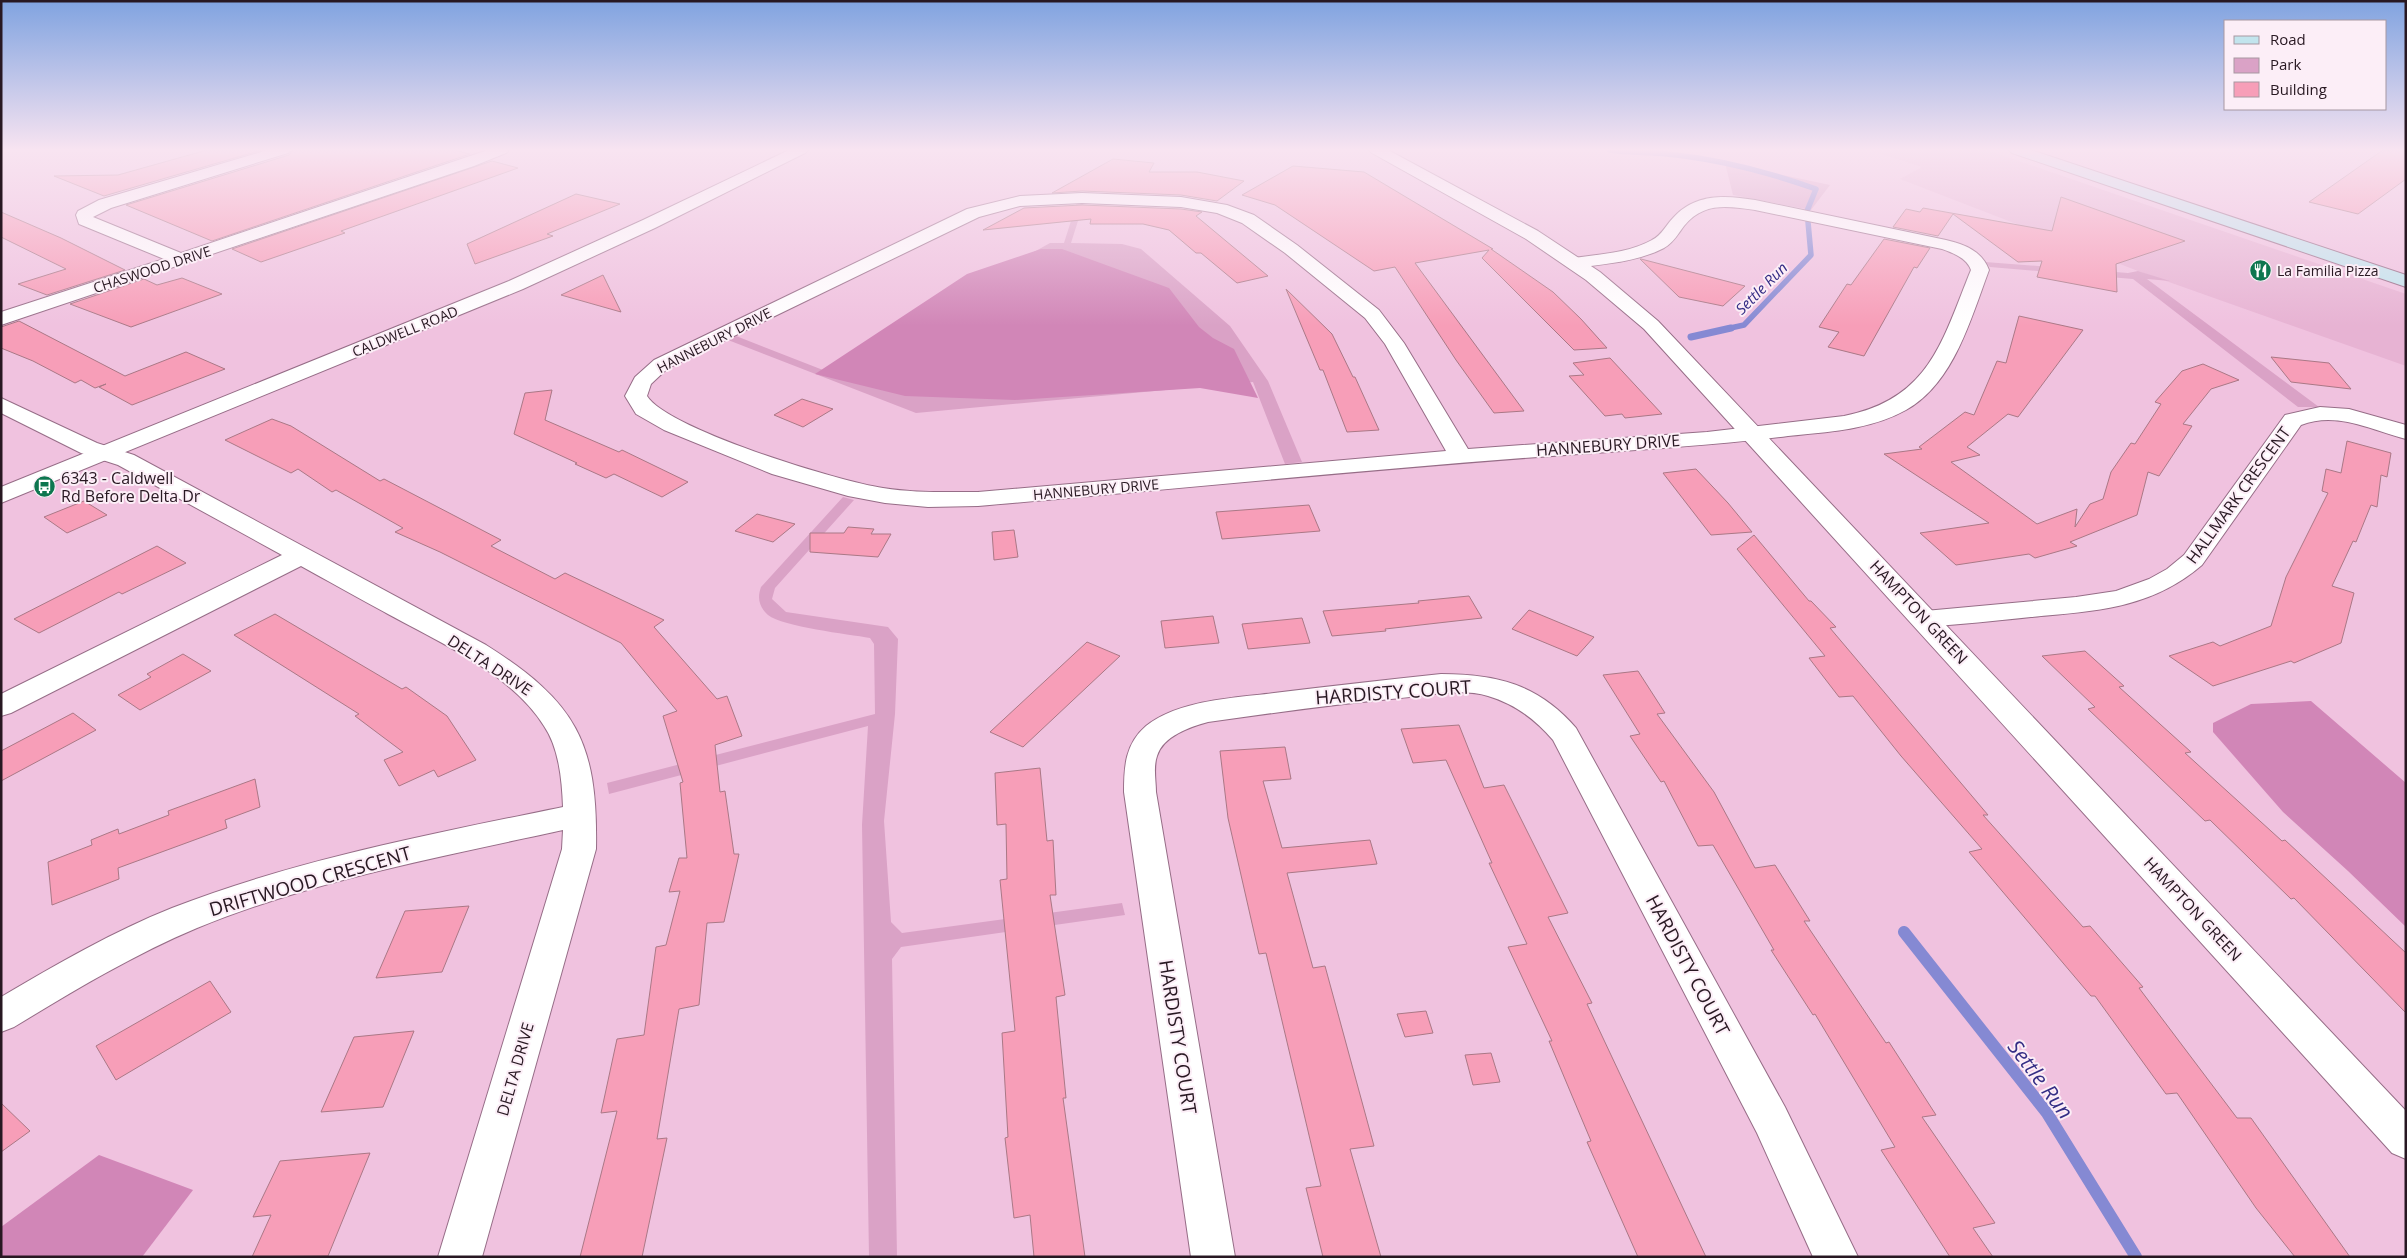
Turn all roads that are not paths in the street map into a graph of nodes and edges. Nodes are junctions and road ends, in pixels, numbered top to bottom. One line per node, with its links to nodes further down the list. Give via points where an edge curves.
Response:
1 (96, 209): 10 (street, via 84,215 85,220)
2 (331, 209): 10 (street, CHASWOOD DRIVE)
3 (680, 209): 17 (street, CALDWELL ROAD, via 516,285)
4 (986, 209): 18 (street, HANNEBURY DRIVE, via 661,364 638,386 636,396 644,409 672,425 780,469 856,492 928,500 978,499)
5 (1217, 209): 18 (street, HANNEBURY DRIVE, via 1248,220 1362,304 1394,343)
6 (1484, 209): 11 (street, HAMPTON GREEN)
7 (1691, 209): 11 (street, HANNEBURY DRIVE, via 1662,242 1621,256)
8 (1771, 209): 16 (street, HANNEBURY DRIVE, via 1946,246 1965,253 1980,270 1930,379 1913,397 1865,418 1834,425)
9 (2191, 209): 12 (main road)
10 (181, 259): 13 (street, CHASWOOD DRIVE)
11 (1574, 263): 16 (street, HAMPTON GREEN, via 1651,325)
12 (2406, 281)
13 (1, 319)
14 (1, 404): 17 (street, DELTA DRIVE)
15 (2406, 432): 21 (street, HALLMARK CRESCENT, via 2370,420 2334,414 2302,416 2293,420 2193,560 2173,577 2145,591 2098,603)
16 (1754, 434): 18 (street, HANNEBURY DRIVE); 21 (street, HAMPTON GREEN)
17 (105, 454): 19 (street, CALDWELL ROAD); 20 (street, DELTA DRIVE, via 126,460)
18 (1461, 456)
19 (1, 496)
20 (302, 555): 22 (street); 23 (street, DELTA DRIVE, via 467,647 523,683 543,701 559,724 569,752)
21 (1926, 619): 25 (street, HAMPTON GREEN)
22 (1, 706)
23 (580, 815): 24 (street, DRIFTWOOD CRESCENT, via 429,847 250,895 133,941); 26 (street, DELTA DRIVE, via 579,849)
24 (1, 1016)
25 (2406, 1140)
26 (460, 1257)
27 (1213, 1257): 28 (street, HARDISTY COURT, via 1140,792 1142,752 1164,727 1192,715 1333,695 1457,683 1493,687 1517,696 1549,716 1565,735 1771,1120)
28 (1836, 1257)

